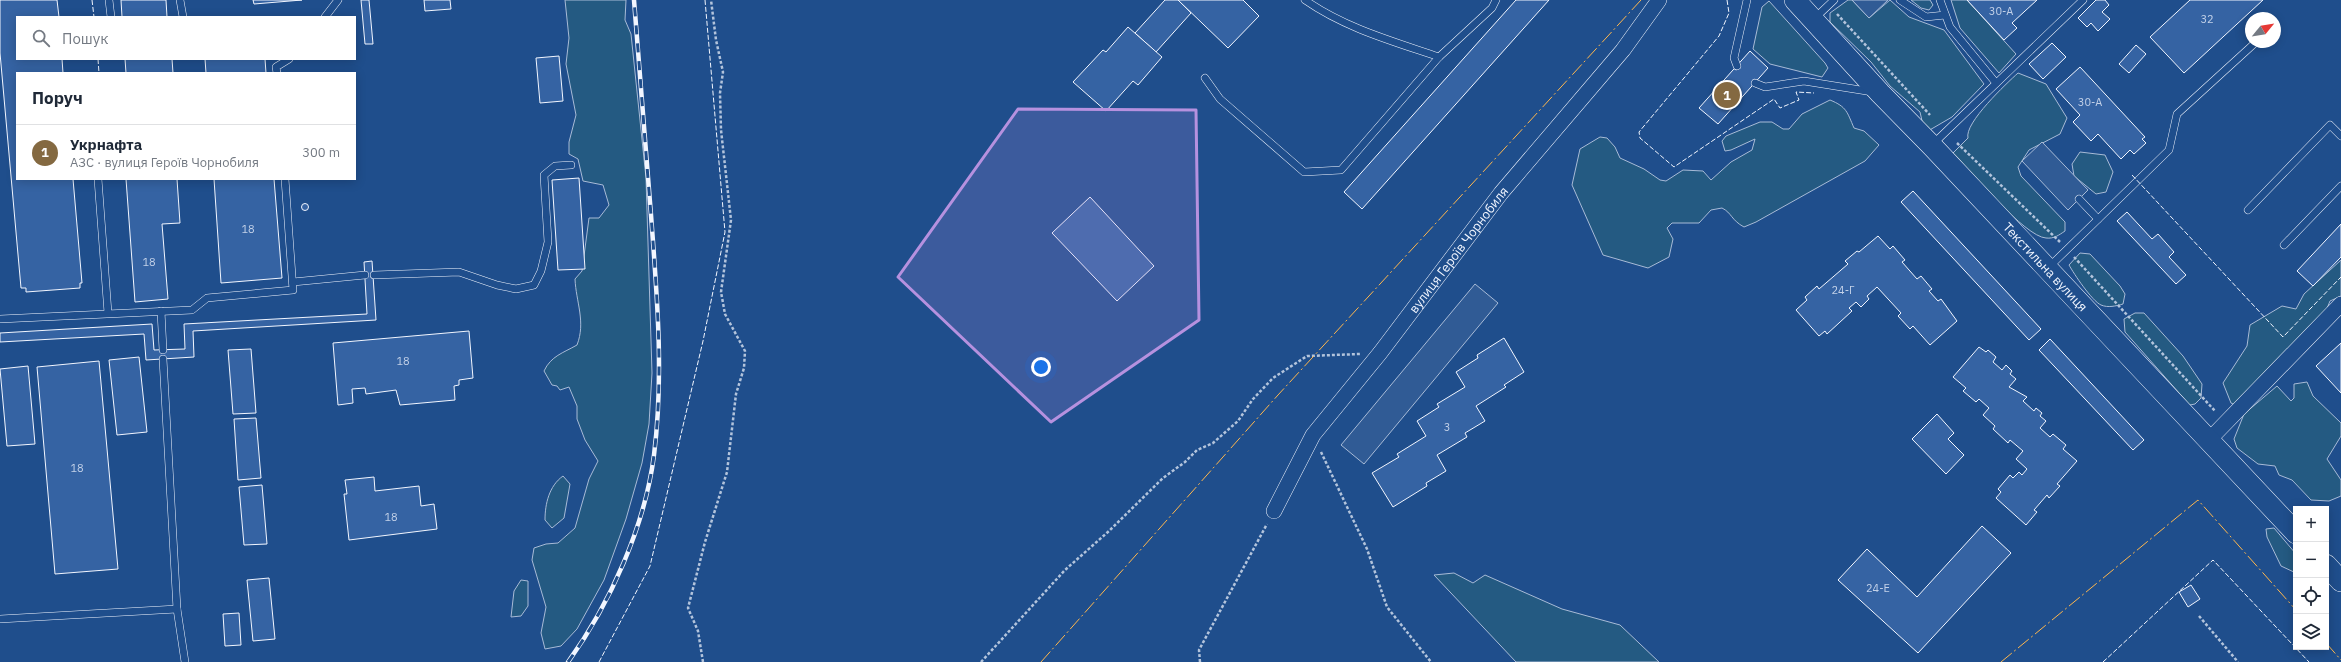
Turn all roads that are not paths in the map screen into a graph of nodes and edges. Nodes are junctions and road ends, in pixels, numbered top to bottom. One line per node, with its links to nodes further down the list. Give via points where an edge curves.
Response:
1 (109, 0): 14 (lane)
2 (180, 0): 15 (lane)
3 (338, 0): 16 (lane)
4 (1305, 0): 19 (lane, via 1341,21)
5 (1496, 0): 19 (lane, via 1492,8)
6 (1659, 0): 48 (street, вулиця Героїв Чорнобиля, via 1623,50 1501,193 1380,353 1313,435)
7 (1746, 0): 21 (lane, via 1734,58)
8 (1795, 0): 17 (street, Текстильна вулиця)
9 (1834, 0): 17 (lane)
10 (1900, 0): 13 (lane, via 1926,16)
11 (1940, 0): 13 (lane)
12 (2083, 0): 25 (lane)
13 (1945, 15): 25 (lane, via 1950,27)
14 (110, 16)
15 (183, 16)
16 (326, 16)
17 (1813, 19): 26 (street, Текстильна вулиця)
18 (2249, 48): 35 (lane, via 2177,114 2169,150)
19 (1438, 56): 23 (lane, via 1341,170 1304,172 1220,99)
20 (287, 60): 22 (lane, via 276,67)
21 (1737, 66)
22 (277, 72)
23 (1205, 78)
24 (1755, 83): 26 (lane, via 1765,87 1804,81)
25 (1996, 83): 28 (lane)
26 (1880, 93): 28 (street, Текстильна вулиця)
27 (2341, 136): 34 (lane, via 2330,125)
28 (1932, 146): 37 (street, Текстильна вулиця)
29 (571, 165): 39 (lane, via 555,166 544,175 548,242 541,271 534,285 516,289 459,272)
30 (98, 180): 43 (lane)
31 (285, 180): 40 (lane)
32 (2341, 186): 36 (lane)
33 (2079, 199): 35 (lane)
34 (2248, 210)
35 (2098, 219): 37 (lane)
36 (2284, 246)
37 (2046, 269): 47 (street, Текстильна вулиця)
38 (365, 275): 40 (lane)
39 (374, 275)
40 (293, 282): 42 (lane, via 293,290 207,298 192,310)
41 (2341, 304): 47 (street)
42 (161, 311): 43 (lane); 45 (lane)
43 (108, 313): 44 (lane)
44 (0, 319)
45 (163, 350)
46 (164, 359): 52 (lane)
47 (2208, 441): 49 (street, Текстильна вулиця)
48 (1274, 511)
49 (2293, 531)
50 (2329, 568): 51 (street)
51 (2341, 581)
52 (177, 609): 53 (lane); 54 (lane)
53 (0, 619)
54 (185, 662)

